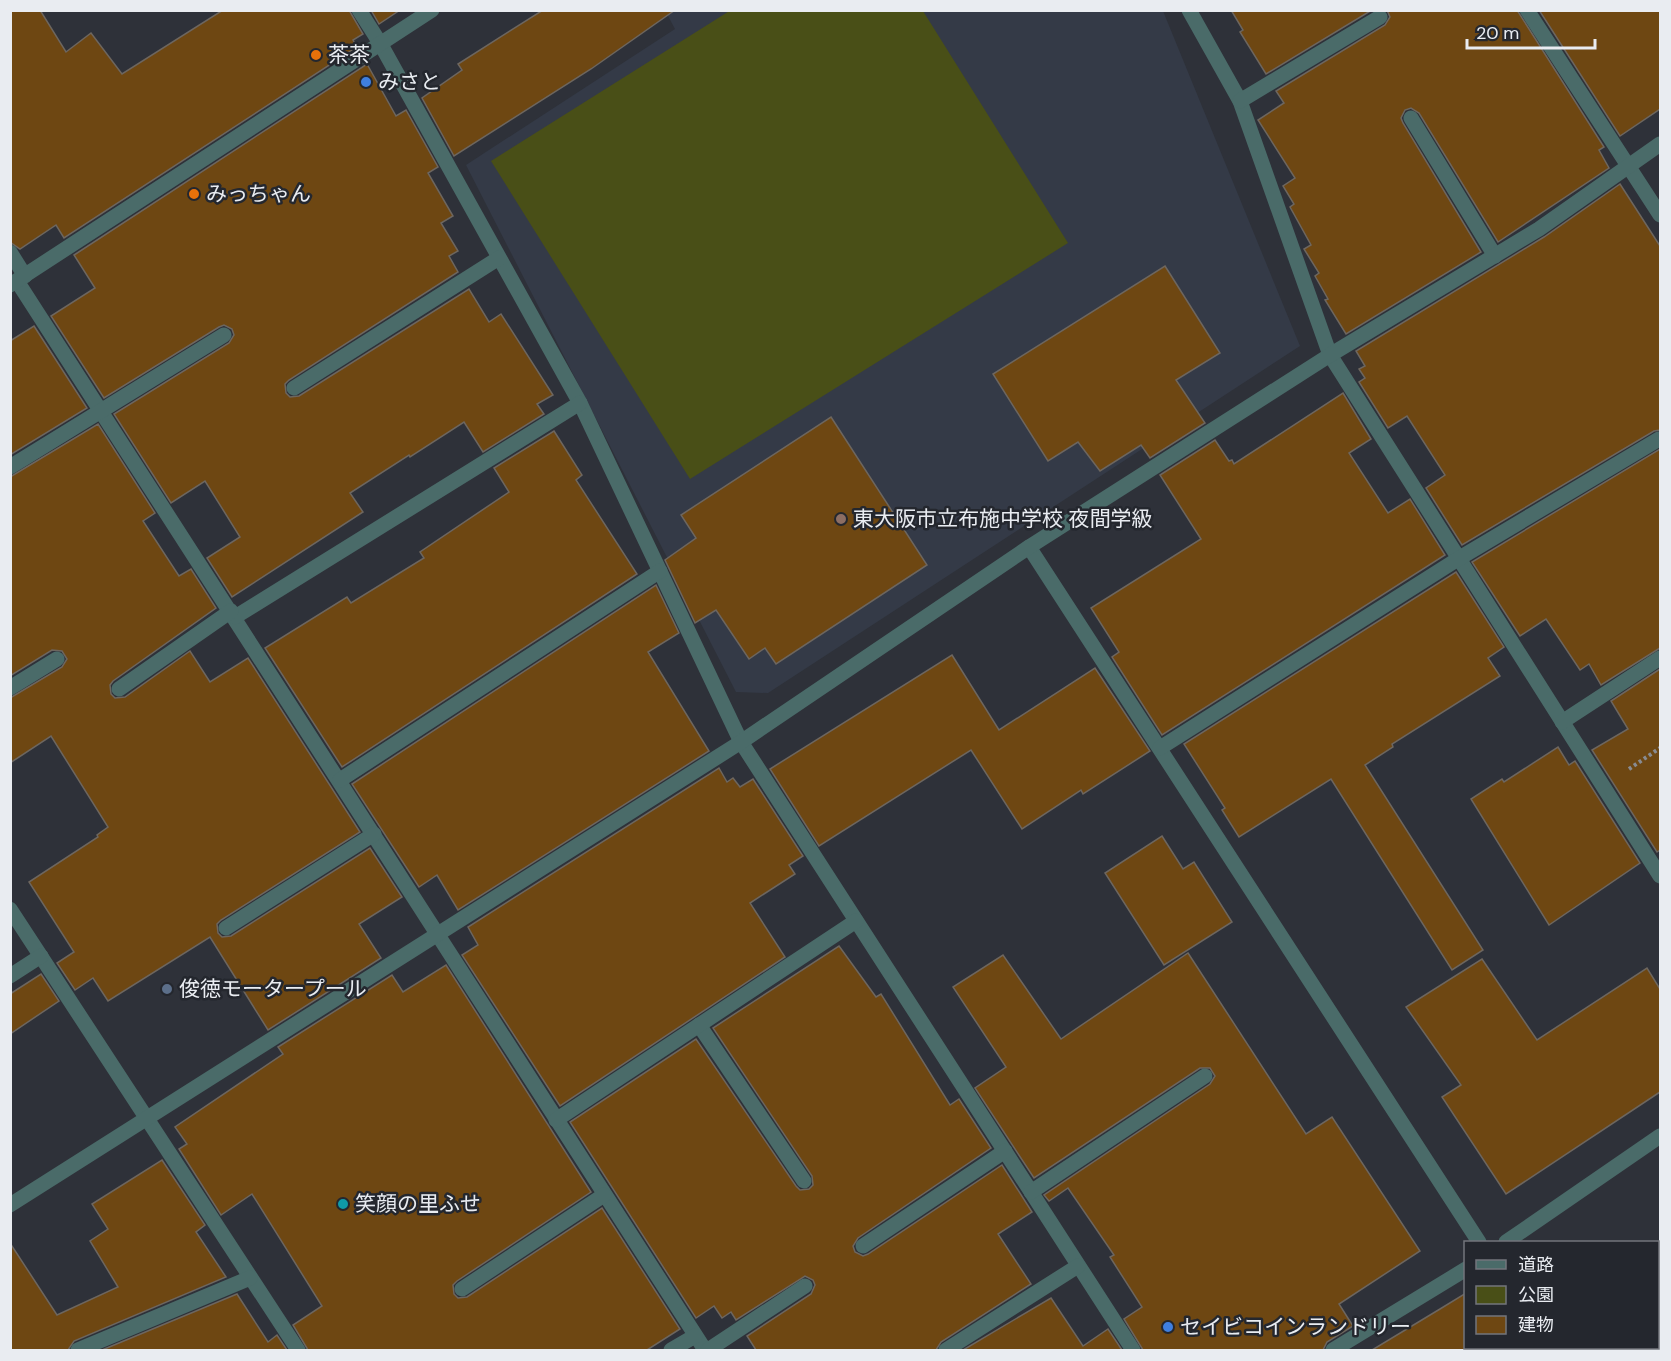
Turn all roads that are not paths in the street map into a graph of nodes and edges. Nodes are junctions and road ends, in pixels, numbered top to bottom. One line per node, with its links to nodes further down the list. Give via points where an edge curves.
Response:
1 (359, 10): 6 (street)
2 (432, 10): 6 (street)
3 (1189, 10): 7 (street)
4 (1527, 10): 10 (street)
5 (1380, 17): 7 (street)
6 (380, 43): 14 (street); 15 (street)
7 (1240, 100): 17 (street)
8 (1411, 118): 13 (street)
9 (1660, 144): 10 (street)
10 (1629, 166): 11 (street); 13 (street)
11 (1660, 215)
12 (10, 252): 15 (street)
13 (1495, 256): 17 (street)
14 (499, 258): 18 (street); 19 (street)
15 (18, 281): 20 (street)
16 (224, 335): 20 (street)
17 (1330, 356): 23 (street); 24 (street)
18 (294, 388)
19 (580, 403): 25 (street); 26 (street)
20 (101, 410): 22 (street); 26 (street)
21 (1659, 439): 24 (street)
22 (10, 467)
23 (1029, 547): 32 (street); 33 (street)
24 (1458, 559): 31 (street); 33 (street)
25 (660, 571): 32 (street); 34 (street)
26 (233, 614): 30 (street); 34 (street)
27 (1660, 658): 31 (street)
28 (57, 659): 29 (street)
29 (10, 688)
30 (119, 689)
31 (1562, 722): 36 (street)
32 (741, 742): 38 (street); 40 (street)
33 (1160, 748): 53 (street)
34 (340, 780): 35 (street)
35 (374, 834): 39 (street); 40 (street)
36 (1660, 876)
37 (10, 909): 41 (street)
38 (856, 921): 43 (street); 48 (street)
39 (226, 928)
40 (436, 935): 45 (street); 46 (street)
41 (41, 956): 42 (street); 45 (street)
42 (10, 976)
43 (699, 1025): 46 (street); 49 (street)
44 (1205, 1076): 50 (street)
45 (146, 1119): 52 (street); 58 (street)
46 (556, 1120): 51 (street)
47 (1660, 1136): 54 (street)
48 (1005, 1151): 50 (street); 55 (street)
49 (804, 1181)
50 (1031, 1192): 56 (street)
51 (604, 1195): 60 (street); 61 (street)
52 (10, 1205)
53 (1478, 1241)
54 (1507, 1241)
55 (863, 1246)
56 (1078, 1266): 66 (street); 67 (street)
57 (1464, 1270): 68 (street)
58 (250, 1278): 62 (street); 63 (street)
59 (805, 1286): 65 (street)
60 (462, 1289)
61 (695, 1336): 64 (street); 65 (street)
62 (78, 1350)
63 (298, 1350)
64 (671, 1350)
65 (706, 1350)
66 (946, 1350)
67 (1133, 1350)
68 (1333, 1350)

